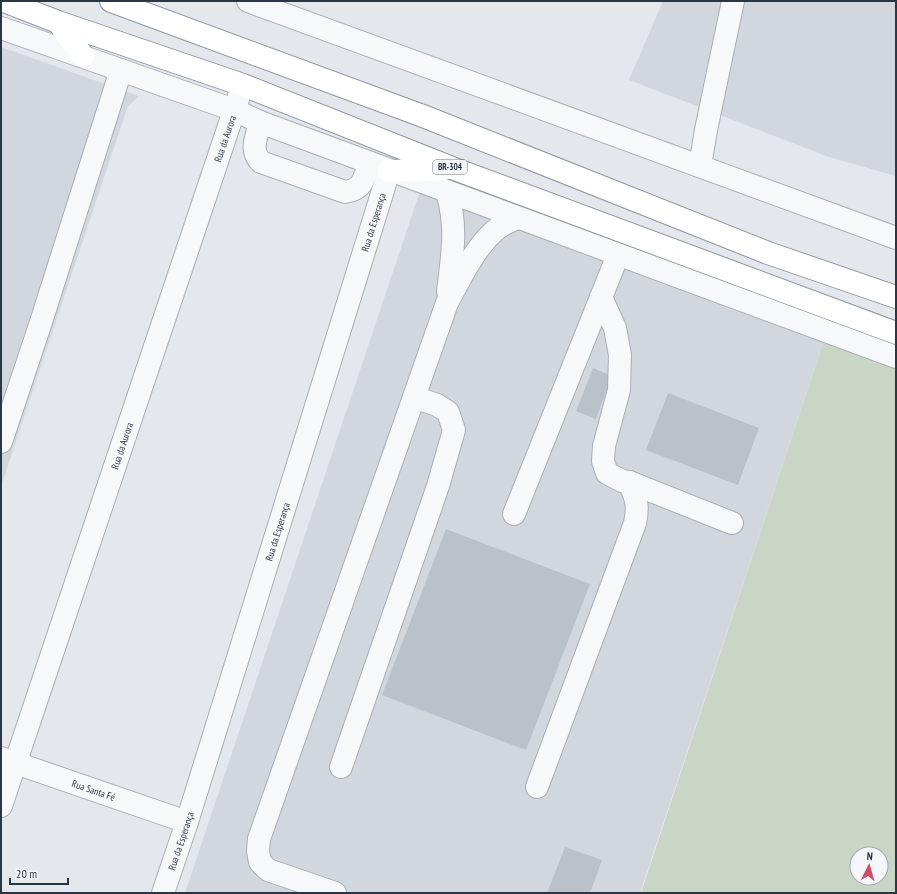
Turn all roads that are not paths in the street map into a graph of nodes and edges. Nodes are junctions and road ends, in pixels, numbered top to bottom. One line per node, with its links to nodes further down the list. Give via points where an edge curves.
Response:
1 (4, 1): 5 (highway, BR-304)
2 (111, 1): 20 (highway, via 423,116 768,253)
3 (248, 1): 12 (street)
4 (733, 1): 12 (street)
5 (58, 22): 7 (highway); 9 (highway, BR-304)
6 (1, 28): 7 (street)
7 (83, 56): 8 (street)
8 (121, 70): 10 (street); 25 (street, via 42,322)
9 (243, 85): 10 (street, Rua da Aurora); 14 (highway, BR-304)
10 (234, 110): 11 (street); 29 (street, Rua da Aurora)
11 (260, 122): 13 (street); 13 (street, via 254,147 255,156 260,162 344,192 354,191)
12 (700, 166): 17 (street)
13 (380, 167): 14 (highway); 15 (street); 33 (street, Rua da Esperança)
14 (452, 168): 22 (highway, BR-304)
15 (447, 192): 16 (street); 21 (street, via 454,232)
16 (518, 218): 18 (street); 21 (street, via 498,228 482,245)
17 (896, 238)
18 (618, 255): 19 (street); 23 (street)
19 (601, 297): 26 (street, via 615,328 620,355 619,390 604,446 603,461 607,472); 27 (street)
20 (896, 297)
21 (447, 303): 24 (street)
22 (896, 333)
23 (896, 357)
24 (414, 397): 30 (street, via 448,412 454,430 438,486); 35 (street, via 259,839 260,862 268,870)
25 (1, 442)
26 (628, 482): 28 (street); 31 (street, via 636,499 638,511 635,523)
27 (514, 514)
28 (732, 523)
29 (8, 760): 32 (street, Rua da Aurora); 33 (street, Rua Santa Fé)
30 (341, 767)
31 (537, 788)
32 (1, 806)
33 (187, 822): 34 (street, Rua da Esperança)
34 (163, 893)
35 (334, 893)

